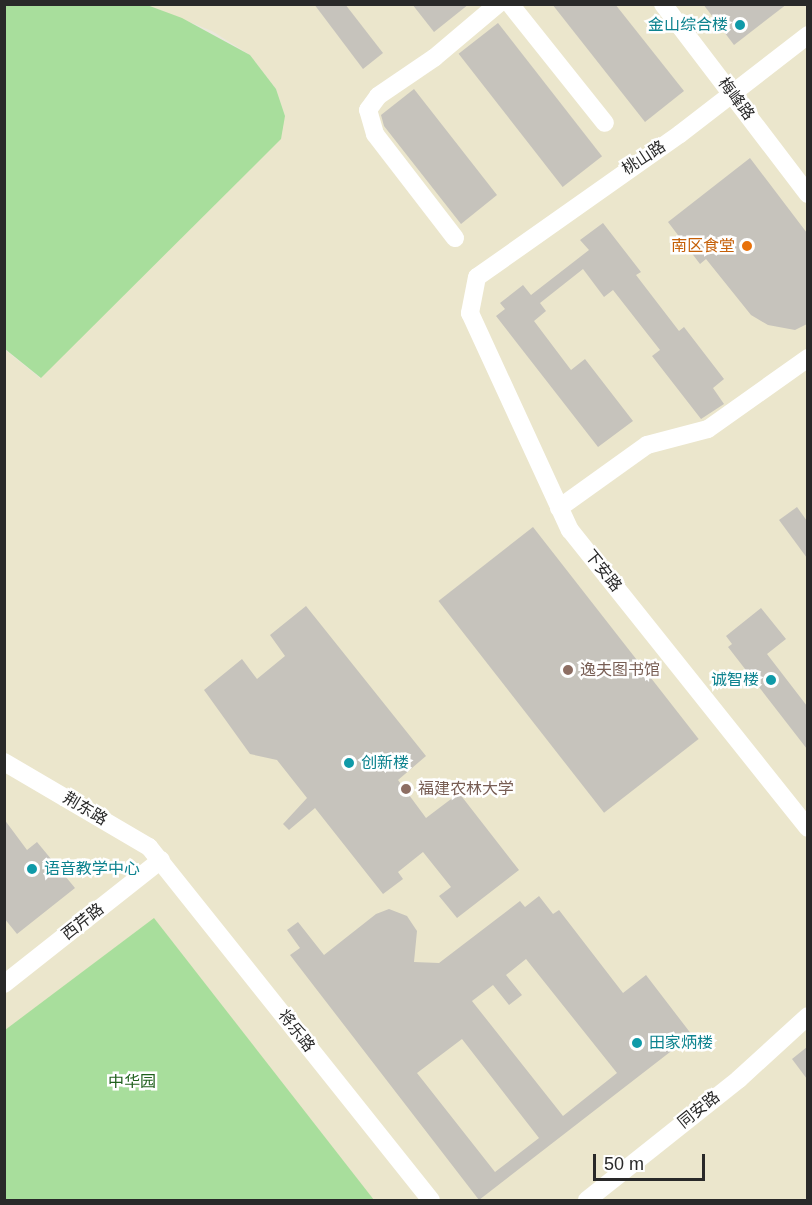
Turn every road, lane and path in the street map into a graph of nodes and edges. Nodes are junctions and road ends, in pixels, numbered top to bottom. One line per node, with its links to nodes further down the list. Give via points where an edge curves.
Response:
1 (498, 4): 8 (street, via 434,58 378,96 368,110 375,134)
2 (510, 4): 6 (street)
3 (663, 4): 5 (street, 梅峰路)
4 (807, 35): 5 (street, 桃山路)
5 (733, 94): 7 (street, 梅峰路); 9 (street, 桃山路)
6 (605, 123)
7 (807, 194)
8 (455, 238)
9 (477, 277): 11 (street, 下安路, via 472,291 471,321)
10 (807, 358): 11 (street, via 708,429 647,445)
11 (559, 508): 13 (street, 下安路, via 570,530)
12 (4, 762): 14 (street, 荆东路, via 149,847)
13 (807, 828)
14 (161, 860): 15 (street, 西芹路); 17 (street, 将乐路)
15 (4, 984)
16 (807, 1016): 18 (street, 同安路, via 739,1079)
17 (431, 1200)
18 (587, 1200)

